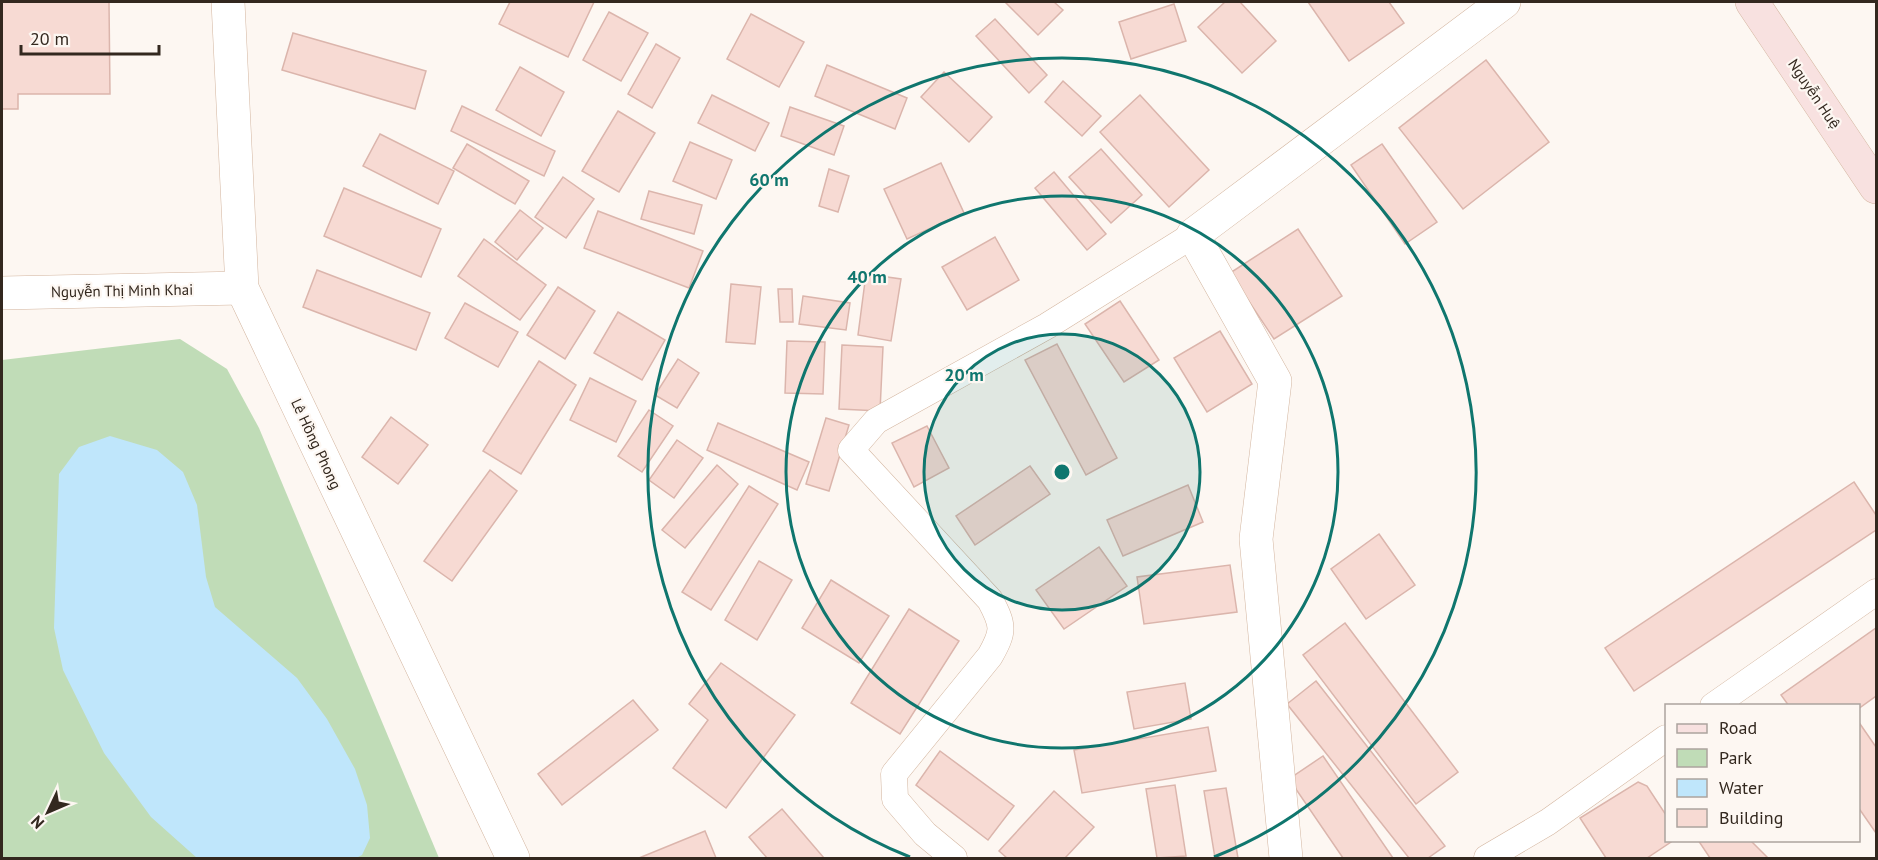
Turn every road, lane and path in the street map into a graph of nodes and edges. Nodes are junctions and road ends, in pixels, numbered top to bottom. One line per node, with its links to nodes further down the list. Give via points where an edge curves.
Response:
1 (228, 2): 6 (street, Lê Hồng Phong)
2 (1504, 2): 5 (street)
3 (1752, 2): 4 (main road, Nguyễn Huệ)
4 (1876, 187)
5 (1193, 236): 12 (lane, via 1047,326 876,421 852,450 990,600 1002,622 1000,638 990,656 894,774 895,799); 13 (street, via 1275,381 1256,539)
6 (242, 288): 7 (street, Nguyễn Thị Minh Khai); 11 (street, Lê Hồng Phong)
7 (2, 293)
8 (1876, 592): 9 (lane)
9 (1714, 704)
10 (1665, 739): 14 (lane, via 1548,822)
11 (513, 858)
12 (954, 858)
13 (1286, 858)
14 (1487, 858)

